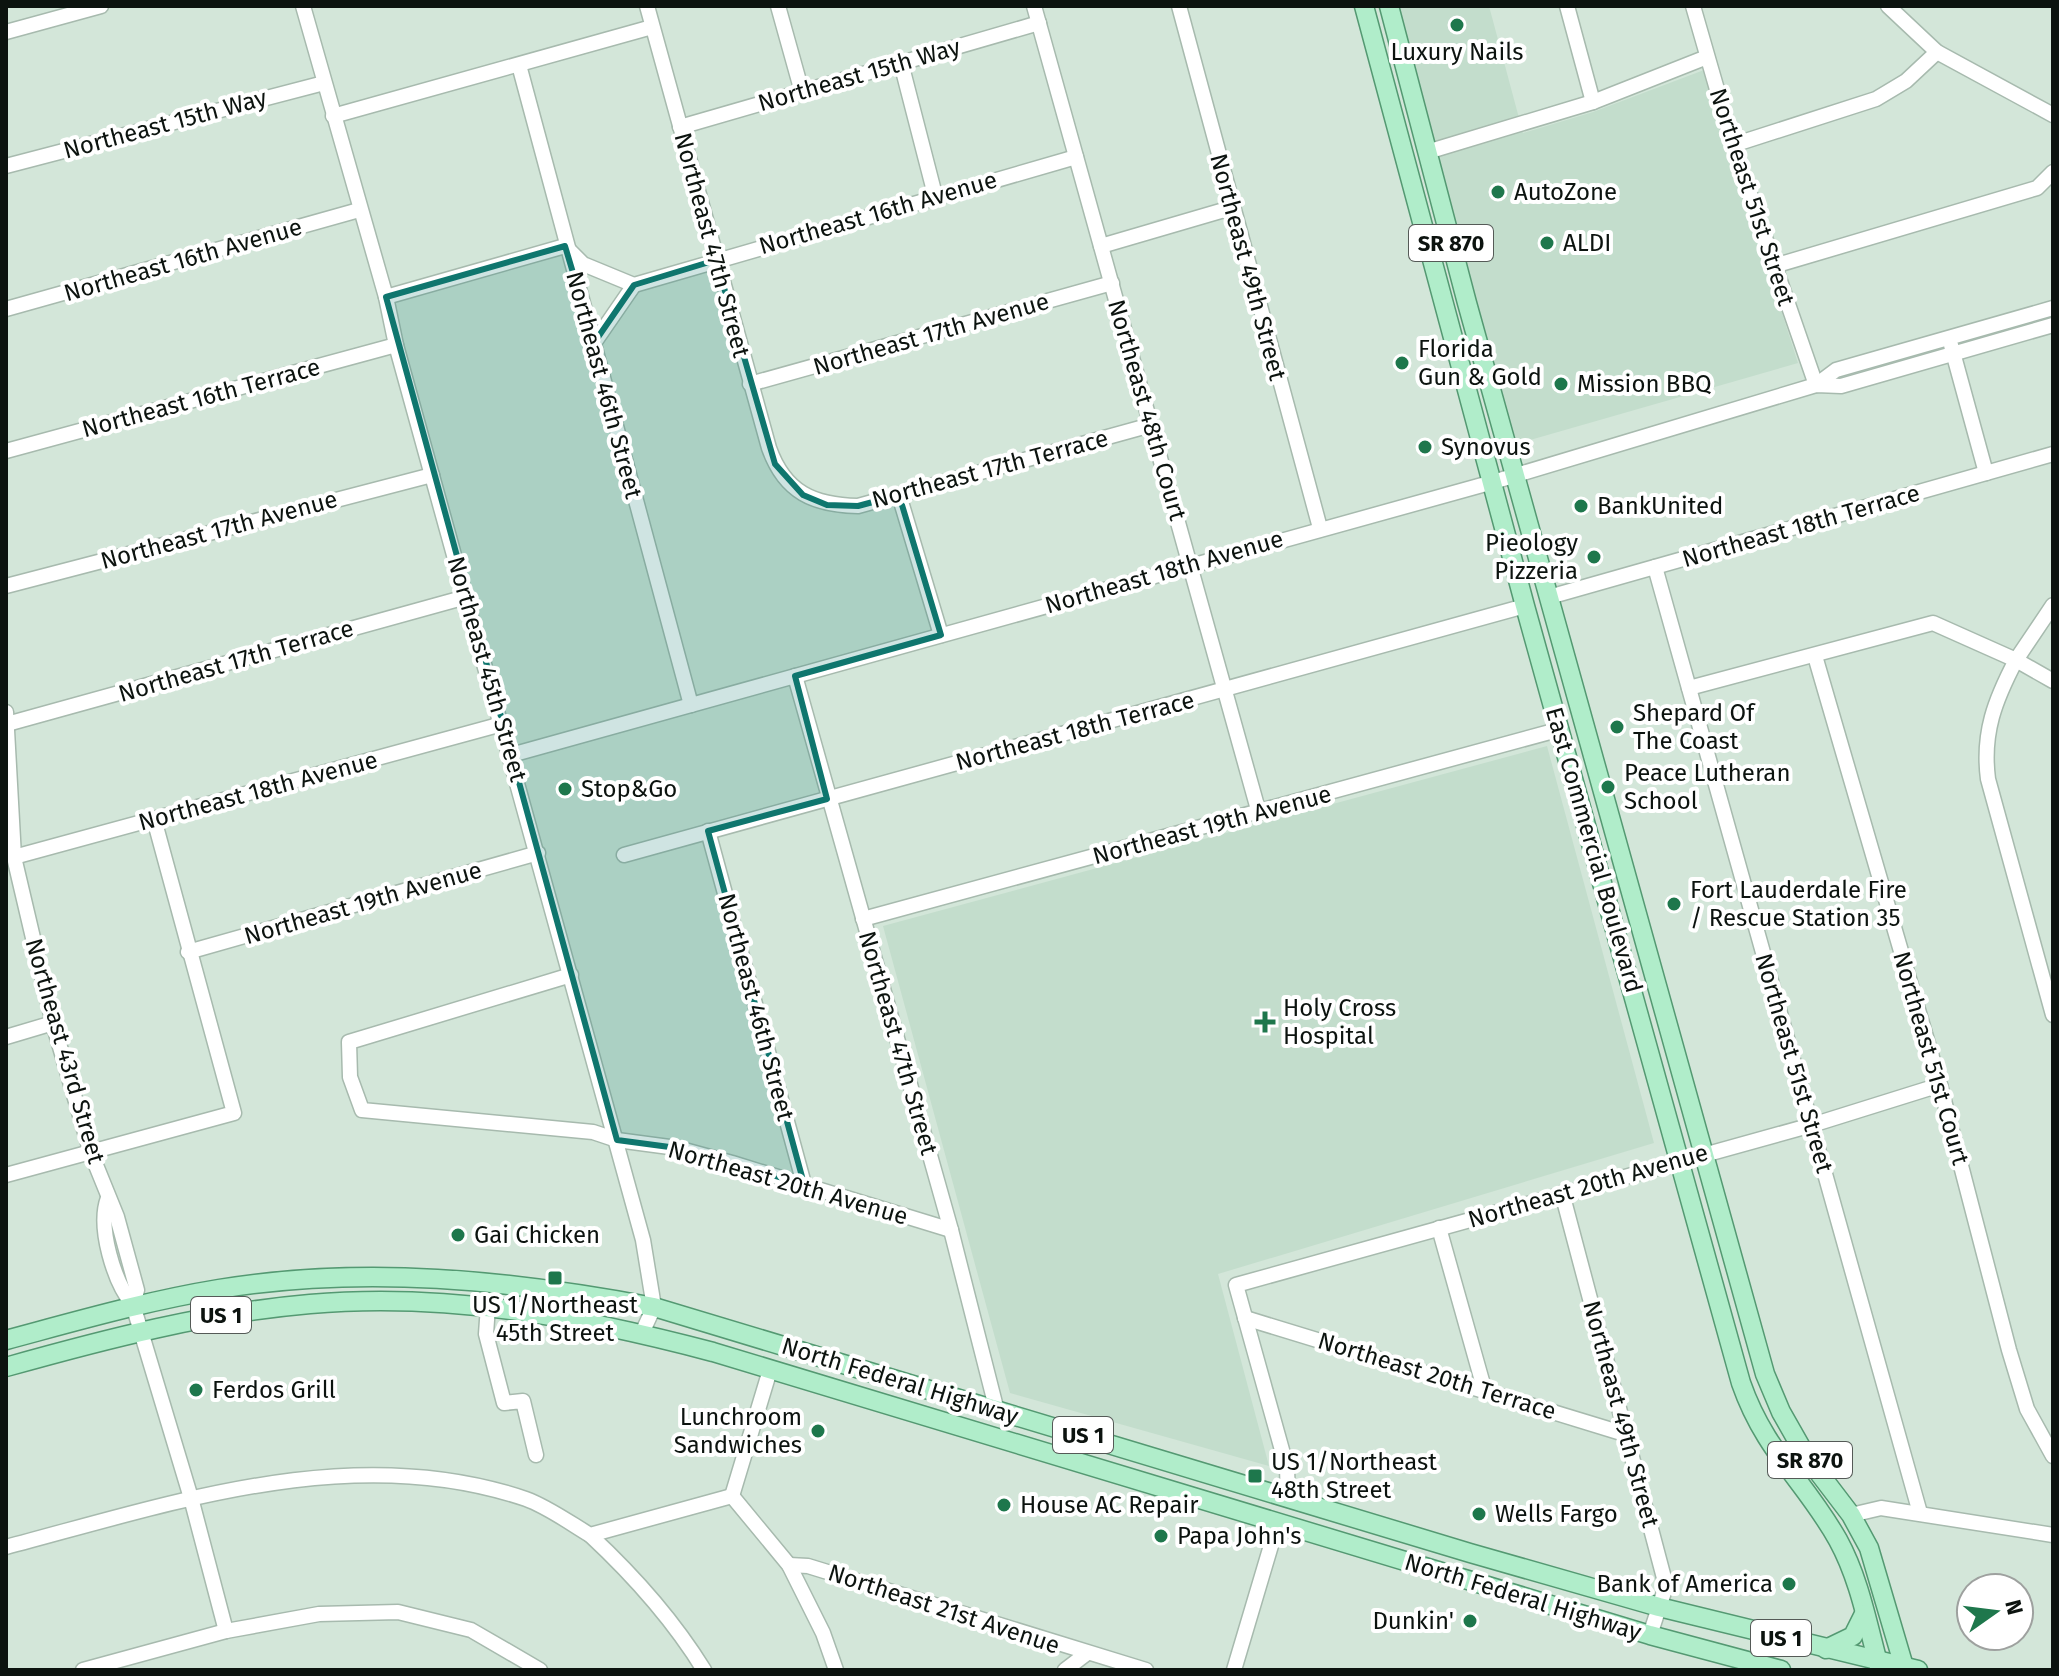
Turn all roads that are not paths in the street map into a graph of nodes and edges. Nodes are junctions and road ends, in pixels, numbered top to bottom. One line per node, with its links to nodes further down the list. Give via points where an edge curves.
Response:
1 (101, 6): 14 (street)
2 (303, 6): 19 (street, Northeast 45th Street)
3 (647, 6): 13 (street, Northeast 47th Street)
4 (778, 6): 20 (street)
5 (1034, 6): 12 (street, Northeast 48th Court)
6 (1179, 6): 31 (street, Northeast 49th Street)
7 (1364, 6): 56 (main road, East Commercial Boulevard / SR 870)
8 (1389, 6): 26 (main road, East Commercial Boulevard / SR 870)
9 (1567, 6): 21 (street)
10 (1693, 6): 16 (street, Northeast 51st Street)
11 (1894, 8): 15 (street)
12 (1039, 23): 17 (street, Northeast 15th Way); 27 (street, Northeast 48th Court)
13 (652, 27): 18 (street); 24 (street, Northeast 47th Street)
14 (6, 32)
15 (1937, 52): 22 (street); 25 (street, via 1906,81 1876,99)
16 (1707, 57): 21 (street); 25 (street, Northeast 51st Street)
17 (901, 63): 20 (street, Northeast 15th Way); 30 (street)
18 (519, 65): 23 (street); 33 (street, Northeast 46th Street)
19 (324, 83): 23 (street, Northeast 45th Street); 28 (street, Northeast 15th Way)
20 (802, 92): 24 (street, Northeast 15th Way)
21 (1593, 102): 26 (street)
22 (2053, 115)
23 (333, 116): 32 (street, Northeast 45th Street)
24 (680, 127): 35 (street, Northeast 47th Street)
25 (1733, 145): 36 (street, Northeast 51st Street)
26 (1427, 152): 53 (main road, East Commercial Boulevard / SR 870)
27 (1076, 157): 30 (street, Northeast 16th Avenue); 34 (street, Northeast 48th Court)
28 (6, 166)
29 (2053, 172): 36 (street, via 2037,188)
30 (935, 195): 35 (street, Northeast 16th Avenue)
31 (1231, 208): 34 (street); 58 (street, Northeast 49th Street)
32 (359, 210): 39 (street, Northeast 45th Street); 41 (street, Northeast 16th Avenue)
33 (565, 246): 38 (street, via 583,264); 39 (street); 44 (street, Northeast 46th Street)
34 (1101, 246): 37 (street, Northeast 48th Court)
35 (716, 260): 38 (street, Northeast 16th Avenue); 47 (street, Northeast 47th Street)
36 (1774, 266): 48 (street, Northeast 51st Street)
37 (1112, 283): 47 (street, Northeast 17th Avenue); 49 (street, Northeast 48th Court)
38 (634, 285): 44 (street)
39 (386, 297): 45 (street, Northeast 45th Street)
40 (2053, 308): 43 (street, Northeast 18th Avenue)
41 (6, 309)
42 (2053, 325): 46 (street, Northeast 18th Avenue)
43 (1949, 337): 46 (street); 48 (street, Northeast 18th Avenue, via 1836,370)
44 (594, 343): 73 (street, Northeast 46th Street)
45 (396, 345): 50 (street, Northeast 16th Terrace); 54 (street, Northeast 45th Street)
46 (1954, 354): 48 (street, Northeast 18th Avenue, via 1841,386); 52 (street)
47 (750, 384): 55 (street, Northeast 47th Street, via 775,464)
48 (1816, 385): 53 (street, Northeast 18th Avenue)
49 (1151, 425): 57 (street, Northeast 17th Terrace); 59 (street, Northeast 48th Court)
50 (6, 451)
51 (2053, 454): 52 (street, Northeast 18th Terrace)
52 (1986, 473): 60 (street, Northeast 18th Terrace)
53 (1515, 474): 56 (street, Northeast 18th Avenue); 63 (main road, East Commercial Boulevard / SR 870)
54 (432, 475): 61 (street, Northeast 17th Avenue); 62 (street, Northeast 45th Street)
55 (787, 480): 57 (street, Northeast 17th Terrace, via 803,495 827,505 858,506)
56 (1493, 482): 58 (street, Northeast 18th Avenue); 65 (main road, East Commercial Boulevard / SR 870)
57 (899, 495): 66 (street)
58 (1320, 528): 59 (street, Northeast 18th Avenue)
59 (1190, 565): 66 (street, Northeast 18th Avenue); 72 (street, Northeast 48th Court)
60 (1655, 567): 63 (street, Northeast 18th Terrace); 71 (street, Northeast 51st Street)
61 (6, 586)
62 (466, 597): 75 (street, Northeast 17th Terrace); 76 (street, Northeast 45th Street)
63 (1549, 597): 87 (main road, East Commercial Boulevard / SR 870)
64 (2053, 605): 68 (street)
65 (1525, 606): 72 (street, Northeast 18th Terrace); 77 (main road, East Commercial Boulevard / SR 870)
66 (941, 635): 69 (street, Northeast 18th Avenue)
67 (1815, 656): 68 (street, via 1933,623); 71 (street); 94 (street, Northeast 51st Court)
68 (2016, 660): 70 (street); 91 (street, via 1995,702 1984,750)
69 (795, 676): 73 (street, Northeast 18th Avenue); 79 (street, Northeast 47th Street)
70 (2053, 681)
71 (1689, 688): 95 (street, Northeast 51st Street)
72 (1225, 689): 79 (street, Northeast 18th Terrace); 80 (street, Northeast 48th Court)
73 (691, 705): 78 (street, Northeast 18th Avenue)
74 (6, 712): 75 (street, Northeast 43rd Street)
75 (7, 724): 85 (street, Northeast 43rd Street)
76 (502, 724): 78 (street, Northeast 45th Street); 81 (street, Northeast 18th Avenue)
77 (1561, 729): 80 (street, Northeast 19th Avenue); 86 (main road, East Commercial Boulevard / SR 870)
78 (511, 755): 83 (street, Northeast 45th Street)
79 (827, 799): 82 (street, Northeast 18th Terrace); 88 (street, Northeast 47th Street)
80 (1259, 813): 88 (street, Northeast 19th Avenue)
81 (154, 819): 85 (street, Northeast 18th Avenue); 89 (street)
82 (708, 831): 84 (street, Northeast 18th Terrace); 101 (street, Northeast 46th Street)
83 (538, 853): 89 (street, Northeast 19th Avenue); 90 (street, Northeast 45th Street)
84 (624, 855)
85 (14, 857): 92 (street, Northeast 43rd Street)
86 (1597, 860): 87 (main road, via 1614,869); 99 (main road, East Commercial Boulevard / SR 870)
87 (1631, 894): 98 (main road, East Commercial Boulevard / SR 870)
88 (863, 919): 104 (street, Northeast 47th Street)
89 (188, 952): 97 (street, via 234,1113)
90 (571, 975): 96 (street, Northeast 45th Street); 96 (street, Northeast 20th Avenue, via 349,1042 350,1077 362,1110 593,1132)
91 (2053, 1015)
92 (53, 1023): 93 (street); 97 (street, Northeast 43rd Street)
93 (6, 1037)
94 (1940, 1085): 95 (street, Northeast 20th Avenue); 121 (street, Northeast 51st Court, via 2027,1409)
95 (1812, 1125): 98 (street, Northeast 20th Avenue); 127 (street, Northeast 51st Street)
96 (617, 1140): 101 (street, Northeast 20th Avenue, via 677,1148); 109 (street, Northeast 45th Street)
97 (91, 1153): 100 (street); 107 (street, Northeast 43rd Street, via 137,1290)
98 (1703, 1153): 99 (street, Northeast 20th Avenue); 128 (main road, East Commercial Boulevard / SR 870, via 1765,1375 1806,1456)
99 (1680, 1159): 102 (street, Northeast 20th Avenue); 137 (main road, East Commercial Boulevard / SR 870, via 1750,1406 1773,1452 1840,1544)
100 (6, 1175)
101 (804, 1184): 104 (street, Northeast 20th Avenue)
102 (1562, 1193): 103 (street, Northeast 20th Avenue); 119 (street, Northeast 49th Street)
103 (1439, 1228): 110 (street, Northeast 20th Avenue, via 1236,1285); 117 (street)
104 (951, 1230): 118 (street, Northeast 47th Street)
105 (383, 1276): 106 (street); 107 (main road, North Federal Highway / US 1, via 264,1283); 109 (main road, North Federal Highway / US 1, via 490,1280)
106 (384, 1301): 108 (main road, North Federal Highway / US 1); 111 (main road, North Federal Highway / US 1, via 271,1308)
107 (133, 1305): 111 (street, Northeast 43rd Street); 113 (main road, North Federal Highway / US 1)
108 (488, 1306): 112 (main road, North Federal Highway / US 1); 120 (street, via 486,1334 504,1403 523,1401)
109 (654, 1307): 112 (street); 114 (main road, North Federal Highway / US 1)
110 (1245, 1318): 117 (street, Northeast 20th Terrace); 124 (street, via 1287,1468)
111 (141, 1332): 115 (main road, North Federal Highway / US 1); 123 (street, Northeast 43rd Street)
112 (642, 1333): 116 (main road, North Federal Highway / US 1)
113 (6, 1340)
114 (809, 1354): 116 (main road); 118 (main road, North Federal Highway / US 1)
115 (6, 1367)
116 (770, 1370): 122 (street); 125 (main road, North Federal Highway / US 1)
117 (1484, 1388): 119 (street, Northeast 20th Terrace)
118 (997, 1411): 124 (main road, North Federal Highway / US 1)
119 (1628, 1435): 136 (street, Northeast 49th Street, via 1664,1578)
120 (536, 1455)
121 (2053, 1456)
122 (732, 1496): 130 (street); 134 (street)
123 (191, 1498): 130 (street, via 333,1474 428,1476 528,1500); 132 (street); 138 (street, Northeast 43rd Street)
124 (1288, 1498): 125 (main road); 126 (main road, North Federal Highway / US 1)
125 (1231, 1508): 129 (main road, North Federal Highway / US 1)
126 (1338, 1513): 129 (main road); 133 (main road, North Federal Highway / US 1)
127 (1920, 1513): 128 (street, via 1881,1508); 131 (street)
128 (1851, 1515): 144 (main road, East Commercial Boulevard / SR 870, via 1877,1566)
129 (1278, 1522): 135 (main road, North Federal Highway / US 1); 150 (street)
130 (590, 1535): 146 (street, via 638,1580)
131 (2053, 1535)
132 (6, 1547)
133 (1470, 1553): 135 (main road); 136 (main road, North Federal Highway / US 1)
134 (789, 1565): 141 (street, Northeast 21st Avenue, via 808,1566); 147 (street)
135 (1434, 1569): 139 (main road, North Federal Highway / US 1)
136 (1659, 1607): 139 (street, Northeast 49th Street); 140 (main road, North Federal Highway / US 1)
137 (1864, 1614): 140 (main road, via 1853,1636); 142 (main road, East Commercial Boulevard / SR 870)
138 (226, 1631): 143 (street, via 319,1614 398,1612 471,1630); 145 (street)
139 (1650, 1635): 151 (main road, North Federal Highway / US 1)
140 (1826, 1649): 142 (main road, North Federal Highway / US 1)
141 (1086, 1654): 148 (street); 149 (street, Northeast 21st Avenue)
142 (1879, 1666): 144 (main road, North Federal Highway / US 1)
143 (539, 1669)
144 (1909, 1669)
145 (83, 1670)
146 (704, 1670)
147 (836, 1670)
148 (1065, 1670)
149 (1146, 1670)
150 (1234, 1670)
151 (1781, 1670)

